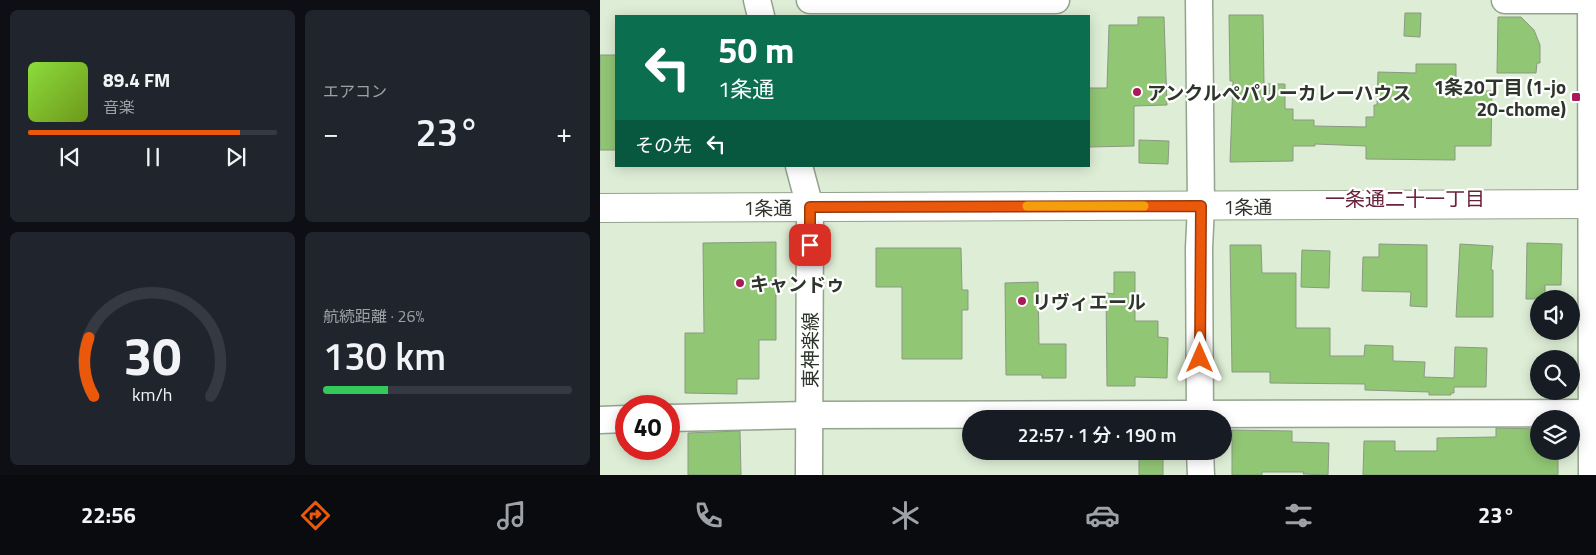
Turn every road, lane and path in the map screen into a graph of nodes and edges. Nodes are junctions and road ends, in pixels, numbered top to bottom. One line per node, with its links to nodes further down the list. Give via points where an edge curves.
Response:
1 (757, 0): 8 (street)
2 (810, 0): 3 (street)
3 (1056, 0)
4 (1199, 0): 11 (street)
5 (1505, 0): 6 (street)
6 (1591, 0): 7 (street); 10 (street)
7 (1596, 0)
8 (761, 15)
9 (799, 167): 12 (street, 東神楽線)
10 (1594, 204): 11 (main road, 1条通); 15 (street)
11 (1201, 206): 12 (main road, 1条通); 14 (street)
12 (810, 207): 13 (main road, 1条通); 16 (street, 東神楽線)
13 (600, 208)
14 (1200, 410)
15 (1594, 413): 18 (street); 25 (street)
16 (808, 415): 17 (street); 19 (street); 23 (street, 東神楽線)
17 (962, 415)
18 (1232, 416)
19 (680, 418)
20 (600, 420): 21 (street)
21 (615, 420)
22 (1200, 460): 24 (street)
23 (808, 475)
24 (1201, 475)
25 (1592, 475)

